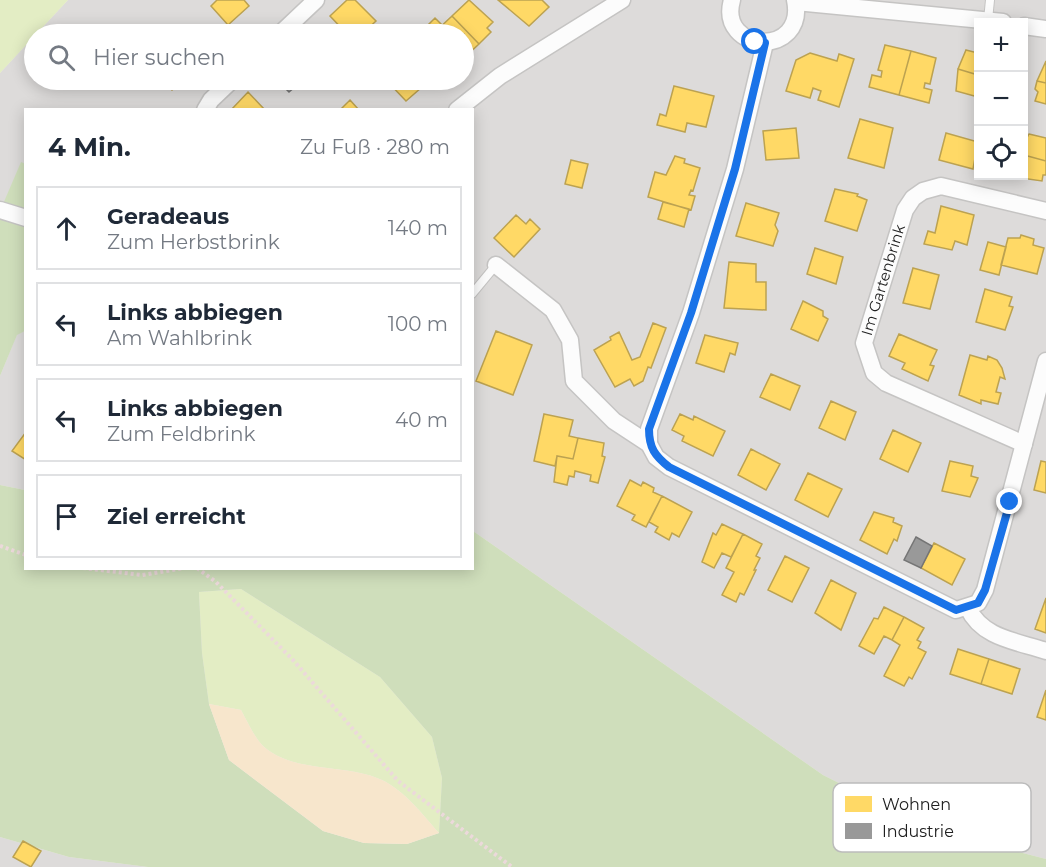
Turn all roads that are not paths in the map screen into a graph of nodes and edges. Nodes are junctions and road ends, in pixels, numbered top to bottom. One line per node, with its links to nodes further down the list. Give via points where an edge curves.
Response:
1 (316, 0): 9 (street)
2 (622, 0): 15 (street, via 500,76)
3 (732, 0): 12 (street, via 732,21 737,30 746,38)
4 (990, 0): 7 (lane)
5 (796, 1): 6 (street); 12 (street, via 790,30)
6 (825, 2): 8 (street)
7 (994, 18)
8 (974, 19)
9 (291, 24)
10 (1028, 27): 11 (street)
11 (1046, 29)
12 (765, 43): 22 (street, via 735,169 691,313 649,429)
13 (222, 90): 14 (street)
14 (206, 108)
15 (460, 108)
16 (0, 210): 18 (street)
17 (1046, 211): 23 (street, Im Gartenbrink, via 941,186 923,191 905,210 864,343 874,373 886,383)
18 (24, 217)
19 (496, 265): 20 (lane); 22 (street, via 553,310 570,339 574,381 614,421)
20 (474, 292)
21 (1046, 361): 23 (street)
22 (649, 444): 24 (street, via 656,457 680,472 942,606)
23 (1024, 444): 24 (street, via 985,590 978,603)
24 (968, 608): 25 (street, via 974,622 984,631)
25 (1046, 651)

